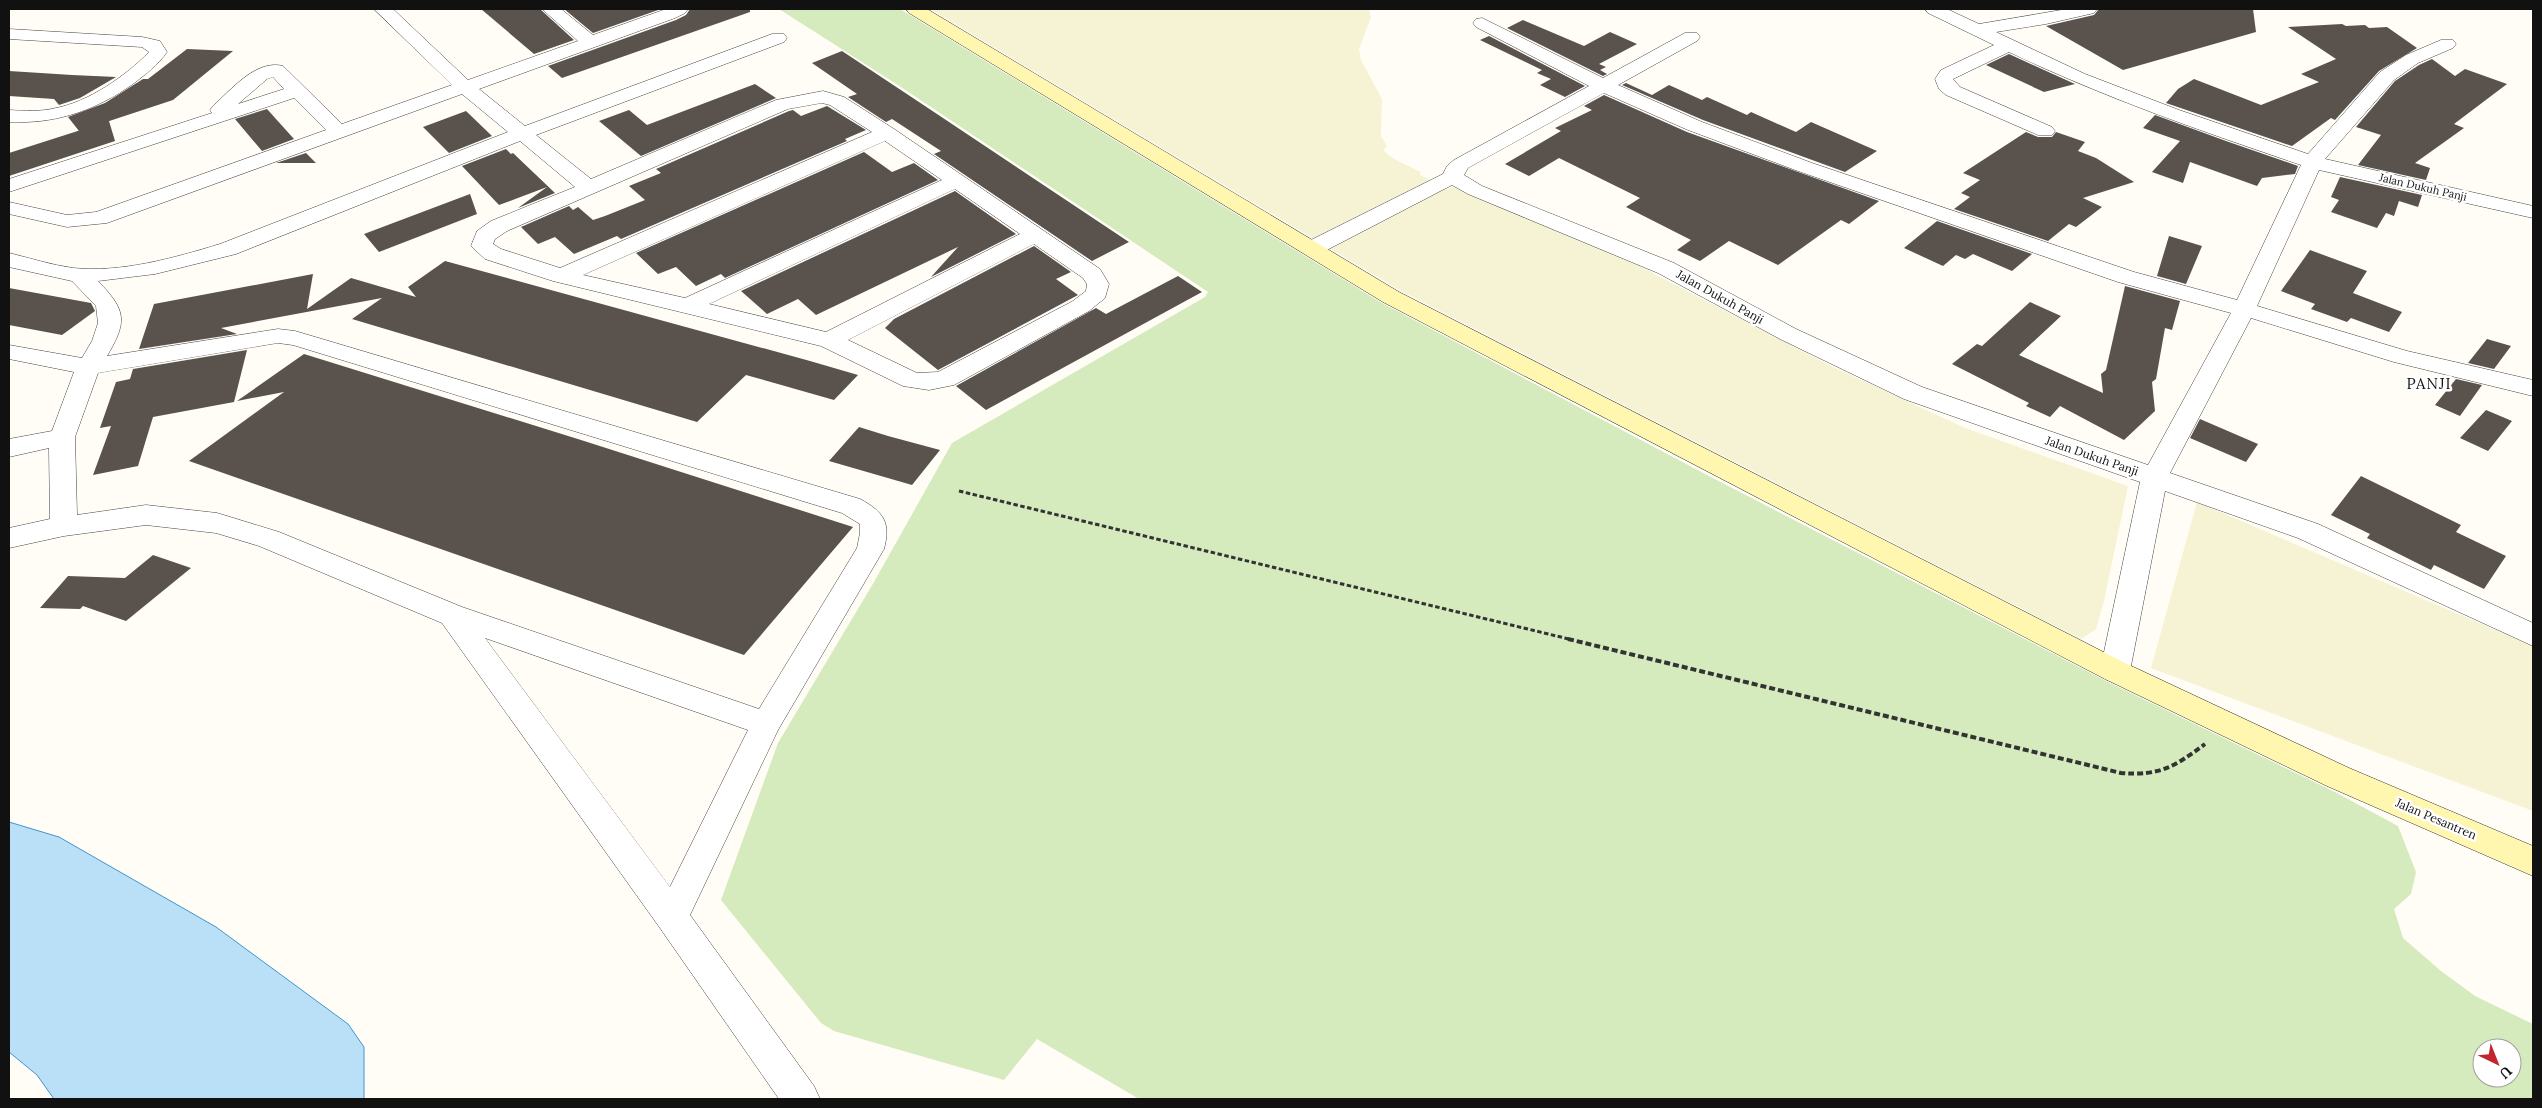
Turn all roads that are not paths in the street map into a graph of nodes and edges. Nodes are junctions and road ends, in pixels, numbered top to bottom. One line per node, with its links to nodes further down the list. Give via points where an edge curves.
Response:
1 (383, 9): 16 (street)
2 (551, 9): 12 (street)
3 (679, 9): 12 (street)
4 (915, 9): 32 (main road, Jalan Pesantren)
5 (1934, 9): 8 (street, Jalan Dukuh Panji)
6 (2088, 9): 8 (street)
7 (1482, 23): 15 (street)
8 (1978, 29): 14 (street, Jalan Dukuh Panji)
9 (9, 34): 18 (street, via 142,42 154,45 158,52 136,73 94,102 44,117)
10 (1691, 37): 15 (street)
11 (778, 38): 22 (street)
12 (590, 42): 16 (street)
13 (2446, 44): 24 (street, Jalan Dukuh Panji, via 2412,58 2386,76)
14 (2008, 45): 20 (street, via 1948,74 1944,79 1946,85); 24 (street, Jalan Dukuh Panji, via 2078,78 2163,111)
15 (1602, 85): 25 (street, via 1461,164 1454,170); 37 (street, via 1695,126 1805,167 2126,277)
16 (465, 87): 21 (street); 22 (street)
17 (297, 90): 19 (street); 19 (street, via 280,72 268,71); 21 (street)
18 (9, 116)
19 (211, 118): 27 (street)
20 (2045, 130)
21 (338, 131): 29 (street, via 99,218 68,221)
22 (522, 133): 28 (street); 34 (street, via 228,249 179,263)
23 (887, 133): 26 (street); 28 (street, via 837,101 810,98 783,104); 35 (street)
24 (2312, 162): 30 (street, Jalan Dukuh Panji); 37 (street, Jalan Dukuh Panji)
25 (1453, 177): 32 (street); 44 (street, Jalan Dukuh Panji, via 1474,190 1666,268 1788,334 1913,392)
26 (956, 182): 31 (street); 36 (street)
27 (9, 186)
28 (589, 188): 35 (street, via 499,226 485,236 482,246 493,254)
29 (9, 208)
30 (2533, 212)
31 (1036, 235): 38 (street); 38 (street, via 1092,274 1098,284 1097,293 1081,306 945,379 929,382 912,380)
32 (1313, 248): 49 (main road, Jalan Pesantren, via 1400,302)
33 (9, 260): 34 (street)
34 (79, 275): 40 (street, via 107,304 110,323 104,341)
35 (561, 276): 36 (street)
36 (685, 307): 38 (street)
37 (2244, 309): 41 (street, via 2402,357); 44 (street, Jalan Dukuh Panji)
38 (828, 340)
39 (9, 352): 40 (street)
40 (88, 367): 42 (street); 50 (street, via 257,338 294,338 851,506 865,513 872,520 875,532 870,549)
41 (2533, 388)
42 (62, 437): 43 (street); 45 (street)
43 (9, 448)
44 (2154, 478): 48 (street, via 2308,531); 49 (street, Jalan Dukuh Panji)
45 (64, 526): 46 (street); 47 (street, via 146,515 217,523 269,539)
46 (9, 538)
47 (452, 615): 50 (street); 52 (street)
48 (2533, 635)
49 (2115, 671): 51 (main road, Jalan Pesantren, via 2338,778)
50 (766, 724): 52 (street)
51 (2533, 861)
52 (672, 917): 53 (street)
53 (800, 1099)

